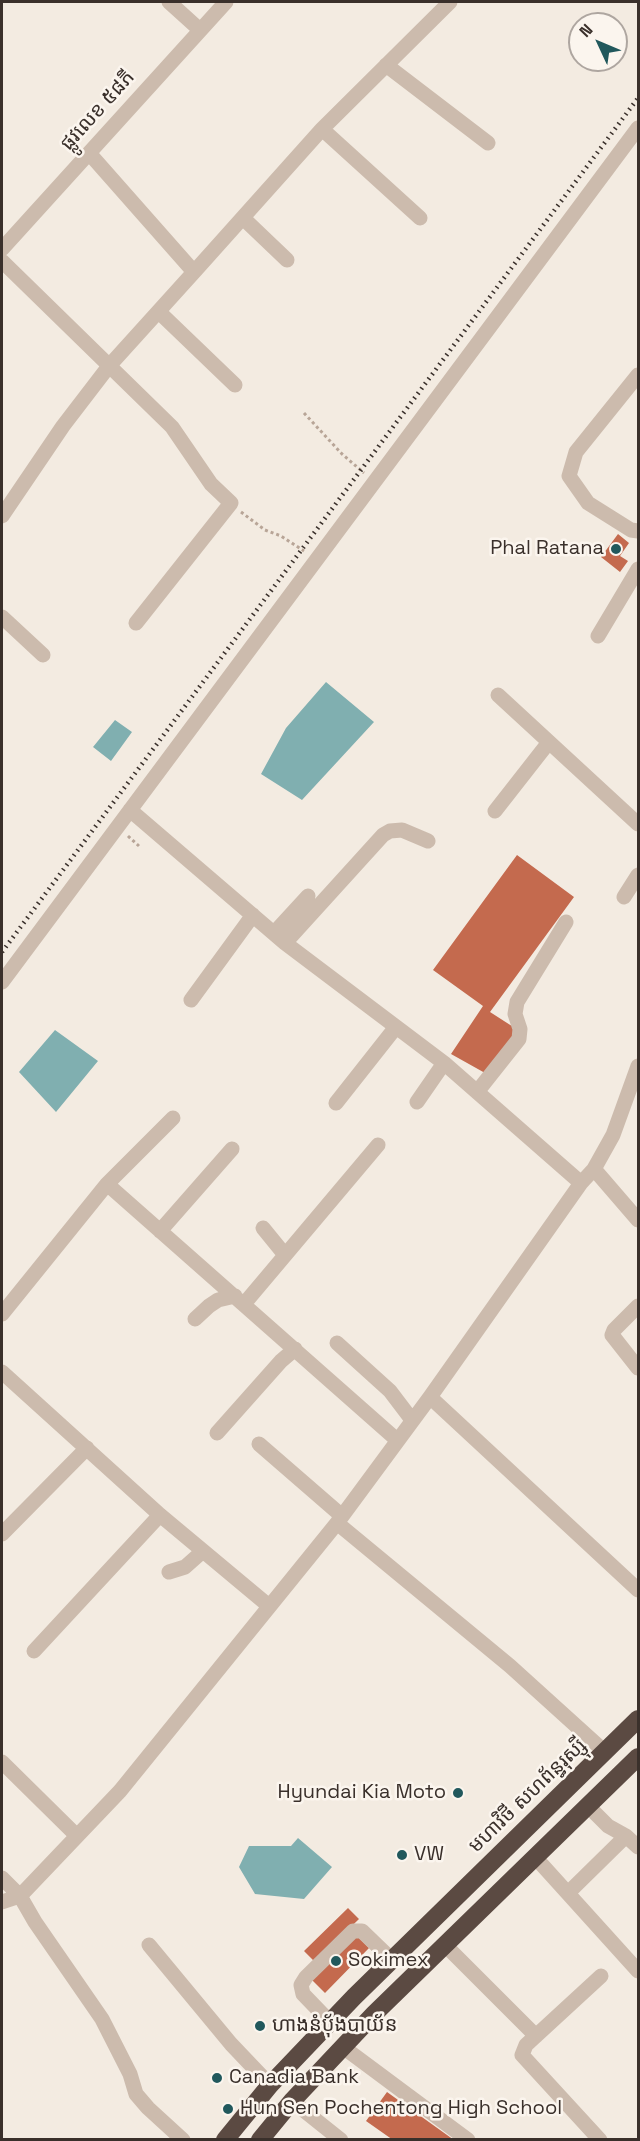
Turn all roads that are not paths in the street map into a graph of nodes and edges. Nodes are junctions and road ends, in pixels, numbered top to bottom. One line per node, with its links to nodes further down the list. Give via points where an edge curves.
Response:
1 (169, 2): 4 (street)
2 (226, 2): 4 (street, ផ្លូវលេខ ៥៨ភី)
3 (450, 2): 5 (street)
4 (200, 30): 9 (street, ផ្លូវលេខ ៥៨ភី)
5 (386, 65): 7 (street); 8 (street)
6 (639, 128): 29 (street)
7 (322, 129): 10 (street); 11 (street)
8 (488, 142)
9 (89, 153): 12 (street, ផ្លូវលេខ ៥៨ភី); 15 (street)
10 (243, 218): 13 (street); 15 (street)
11 (420, 218)
12 (2, 249)
13 (287, 260)
14 (2, 261): 17 (street)
15 (194, 272): 16 (street)
16 (159, 312): 17 (street); 19 (street)
17 (109, 366): 20 (street); 24 (street, via 172,426 211,484 231,503)
18 (639, 375): 21 (street, via 576,453 569,476 588,503)
19 (235, 385)
20 (2, 516)
21 (639, 531)
22 (639, 569): 25 (street)
23 (2, 617): 26 (street)
24 (136, 623)
25 (598, 636)
26 (43, 655)
27 (498, 695): 28 (street)
28 (549, 742): 30 (street); 31 (street)
29 (130, 810): 36 (street); 39 (street)
30 (495, 811)
31 (639, 824)
32 (428, 841): 38 (street, via 402,830 383,835)
33 (639, 875): 35 (street)
34 (308, 896): 38 (street)
35 (624, 897)
36 (253, 915): 38 (street); 40 (street)
37 (567, 922): 44 (street, via 517,1002 519,1039)
38 (279, 938): 41 (street)
39 (2, 982)
40 (191, 1000)
41 (396, 1027): 42 (street); 46 (street)
42 (444, 1063): 44 (street); 45 (street)
43 (639, 1066): 50 (street)
44 (477, 1092): 51 (street)
45 (417, 1102)
46 (336, 1103)
47 (173, 1118): 52 (street)
48 (378, 1145): 56 (street)
49 (232, 1149): 55 (street)
50 (594, 1169): 51 (street); 53 (street)
51 (581, 1183): 65 (street)
52 (106, 1184): 55 (street); 59 (street)
53 (639, 1220)
54 (263, 1228): 56 (street)
55 (160, 1231): 57 (street)
56 (285, 1255): 57 (street)
57 (239, 1300): 60 (street, via 218,1300); 62 (street)
58 (639, 1306): 63 (street, via 612,1335)
59 (2, 1314)
60 (195, 1319)
61 (337, 1344): 66 (street, via 390,1391)
62 (295, 1349): 67 (street); 68 (street)
63 (639, 1368)
64 (2, 1372): 70 (street)
65 (430, 1397): 66 (street); 76 (street)
66 (412, 1420): 68 (street)
67 (217, 1433)
68 (397, 1440): 72 (street)
69 (259, 1444): 72 (street)
70 (87, 1448): 71 (street); 73 (street)
71 (160, 1515): 74 (street); 78 (street)
72 (340, 1519): 77 (street); 80 (street)
73 (5, 1524)
74 (203, 1551): 75 (street, via 185,1567); 77 (street)
75 (169, 1572)
76 (639, 1590)
77 (269, 1606): 84 (street, via 120,1791)
78 (34, 1651)
79 (639, 1719): 80 (highway, មហាវិថី សហព័ន្ធរុស្ស៊ី)
80 (605, 1752): 86 (highway, មហាវិថី សហព័ន្ធរុស្ស៊ី)
81 (639, 1757): 83 (highway)
82 (2, 1762): 84 (street)
83 (588, 1806): 85 (street, via 608,1826); 88 (highway)
84 (77, 1836): 91 (street)
85 (626, 1836): 87 (street); 90 (street)
86 (517, 1838): 88 (highway); 95 (highway, មហាវិថី សហព័ន្ធរុស្ស៊ី)
87 (639, 1847)
88 (535, 1857): 90 (street); 94 (highway)
89 (2, 1878): 91 (street)
90 (568, 1893): 96 (street)
91 (20, 1896): 92 (street); 105 (street, via 102,2019 136,2094)
92 (2, 1902)
93 (149, 1945): 101 (street)
94 (445, 1945): 99 (street); 100 (highway)
95 (392, 1959): 98 (highway, មហាវិថី សហព័ន្ធរុស្ស៊ី); 98 (street, via 362,1931 353,1931 306,1977 301,1985 303,1994)
96 (639, 1971)
97 (601, 1976): 99 (street)
98 (330, 2022): 101 (highway, មហាវិថី សហព័ន្ធរុស្ស៊ី)
99 (536, 2036): 109 (street, via 522,2055)
100 (343, 2047): 102 (highway); 108 (street)
101 (270, 2085): 103 (highway, មហាវិថី សហព័ន្ធរុស្ស៊ី)
102 (292, 2101): 104 (highway); 107 (street)
103 (242, 2120): 104 (highway); 106 (highway, មហាវិថី សហព័ន្ធរុស្ស៊ី)
104 (261, 2138)
105 (183, 2139)
106 (225, 2139)
107 (341, 2139)
108 (468, 2139)
109 (600, 2139)

